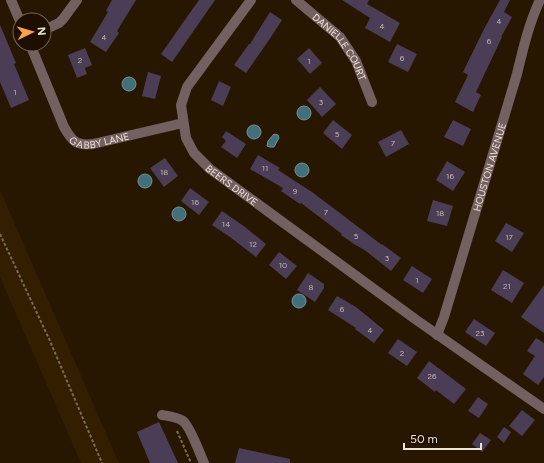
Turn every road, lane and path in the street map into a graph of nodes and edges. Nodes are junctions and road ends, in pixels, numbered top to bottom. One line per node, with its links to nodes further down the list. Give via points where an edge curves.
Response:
1 (11, 0): 6 (street)
2 (77, 0): 7 (street, via 63,19)
3 (251, 0): 10 (street, BEERS DRIVE, via 187,86 181,105)
4 (296, 0): 9 (street, DANIELLE COURT, via 340,38 356,61)
5 (540, 0): 12 (street, HOUSTON AVENUE)
6 (16, 12)
7 (52, 26)
8 (33, 52): 10 (street, GABBY LANE, via 64,127 71,138 79,144 93,144)
9 (372, 102)
10 (183, 123): 12 (street, BEERS DRIVE, via 186,138 194,153 210,169)
11 (0, 234): 15 (path, via 50,341)
12 (437, 334): 13 (street)
13 (544, 410)
14 (162, 415): 16 (street, via 184,422)
15 (102, 463)
16 (204, 463)

